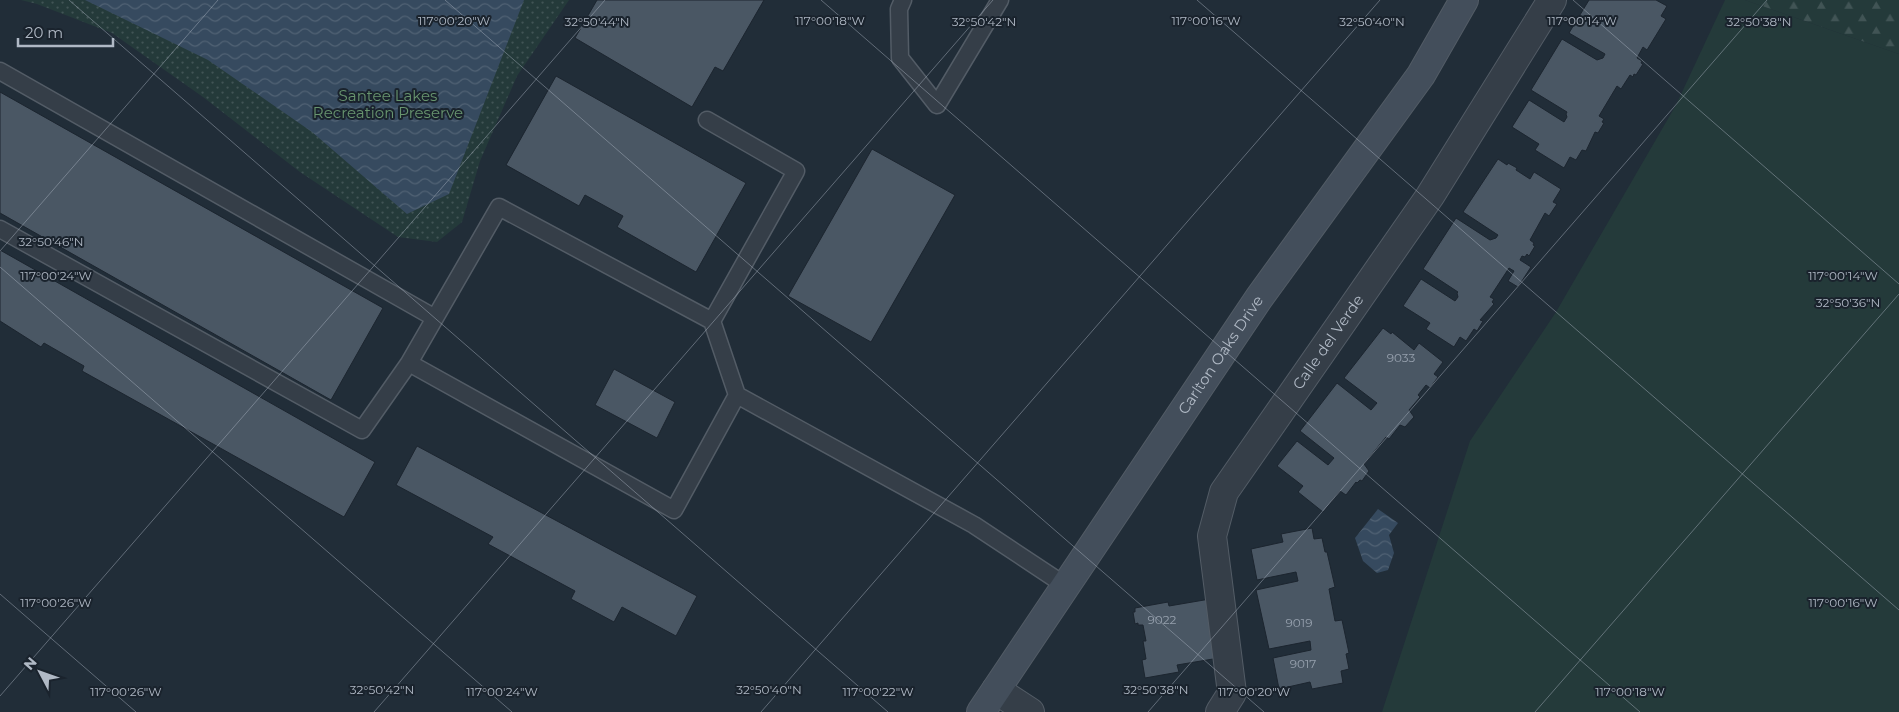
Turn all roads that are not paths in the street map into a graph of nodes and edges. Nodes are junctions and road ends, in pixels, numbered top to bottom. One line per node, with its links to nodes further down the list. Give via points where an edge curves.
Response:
1 (903, 0): 2 (lane, via 898,9 900,58 937,105)
2 (1000, 0)
3 (1464, 0): 12 (main road, Carlton Oaks Drive, via 1420,75 1259,298)
4 (1552, 0): 16 (street, Calle del Verde, via 1430,196 1224,492 1212,536 1232,693)
5 (0, 71): 8 (lane)
6 (707, 120): 9 (lane, via 796,171)
7 (0, 229): 10 (lane, via 362,430)
8 (435, 318): 9 (lane, via 499,207); 10 (lane)
9 (712, 321): 11 (lane)
10 (409, 364): 11 (lane, via 674,510)
11 (738, 395): 12 (lane, via 974,525)
12 (1066, 586): 13 (main road, Carlton Oaks Drive)
13 (996, 690): 14 (main road, Carlton Oaks Drive); 15 (street)
14 (981, 712)
15 (1030, 712)
16 (1220, 712)

